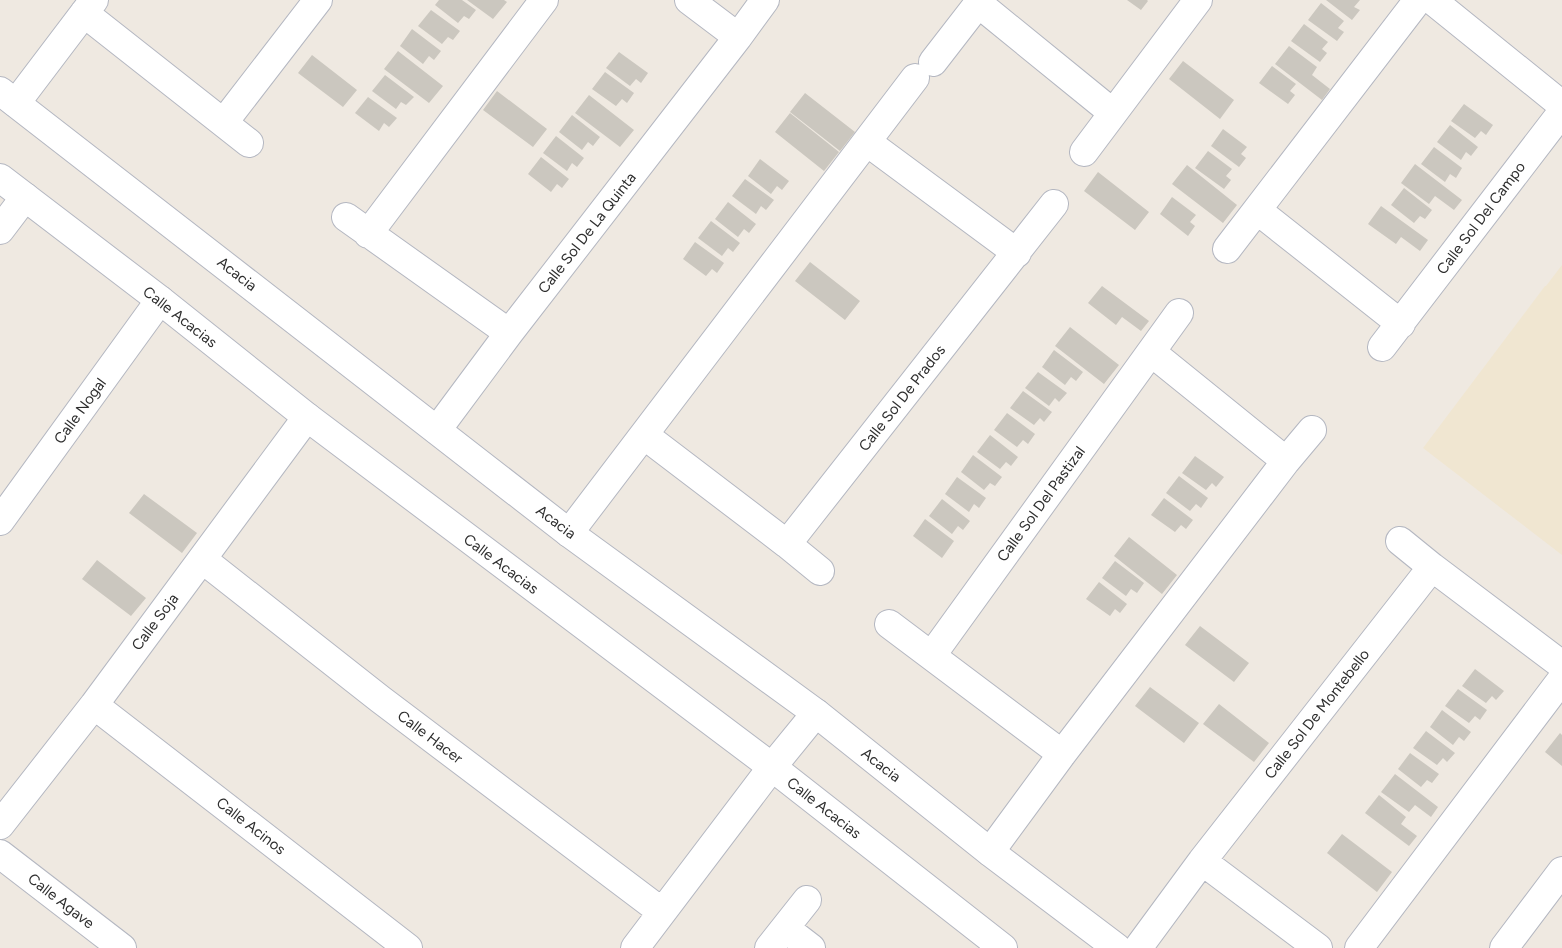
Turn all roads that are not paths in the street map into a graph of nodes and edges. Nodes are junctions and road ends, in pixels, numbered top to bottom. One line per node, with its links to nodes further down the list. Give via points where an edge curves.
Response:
1 (318, 0): 15 (street)
2 (544, 0): 25 (street)
3 (688, 0): 10 (street)
4 (765, 0): 10 (street, Calle Sol De La Quinta)
5 (1198, 0): 14 (street)
6 (1418, 0): 22 (street)
7 (1432, 0): 12 (street)
8 (980, 2): 14 (street); 16 (street)
9 (89, 6): 11 (street); 15 (street)
10 (738, 37): 31 (street, Calle Sol De La Quinta)
11 (8, 97): 35 (street, Acacia)
12 (1562, 105)
13 (1562, 112): 30 (street, Calle Sol Del Campo)
14 (1113, 113): 18 (street)
15 (224, 122): 17 (street)
16 (867, 142): 27 (street); 37 (street)
17 (249, 143)
18 (1084, 152)
19 (0, 178): 20 (street, Calle Acacias)
20 (25, 197): 24 (street); 28 (street, Calle Acacias)
21 (1054, 204): 27 (street, Calle Sol De Prados)
22 (1256, 210): 26 (street); 30 (street)
23 (346, 217): 25 (street)
24 (0, 230)
25 (368, 234): 31 (street)
26 (1227, 249)
27 (1017, 253): 42 (street, Calle Sol De Prados)
28 (160, 300): 34 (street, Calle Acacias); 39 (street, Calle Nogal)
29 (1179, 313): 33 (street, Calle Sol Del Pastizal)
30 (1401, 324): 32 (street, Calle Sol Del Campo)
31 (509, 333): 35 (street, Calle Sol De La Quinta)
32 (1382, 347)
33 (1151, 352): 38 (street); 47 (street, Calle Sol Del Pastizal)
34 (307, 417): 43 (street, Calle Soja); 53 (street, Calle Acacias)
35 (437, 430): 40 (street, Acacia)
36 (1312, 430): 38 (street)
37 (644, 435): 40 (street); 42 (street)
38 (1286, 461): 52 (street)
39 (0, 521)
40 (569, 533): 51 (street, Acacia)
41 (1400, 540): 44 (street)
42 (787, 544): 45 (street)
43 (202, 558): 50 (street, Calle Soja); 60 (street, Calle Hacer, via 380,699)
44 (1432, 567): 48 (street); 57 (street, Calle Sol De Montebello)
45 (820, 570)
46 (889, 624): 47 (street)
47 (932, 655): 52 (street)
48 (1562, 665)
49 (1562, 679): 70 (street)
50 (94, 705): 54 (street, Calle Soja); 63 (street, Calle Acinos)
51 (816, 713): 53 (street); 55 (street, Acacia)
52 (1062, 754): 55 (street)
53 (772, 767): 60 (street); 66 (street, Calle Acacias)
54 (0, 825)
55 (990, 852): 67 (street, Acacia)
56 (0, 854): 62 (street, Calle Agave)
57 (1202, 861): 68 (street, Calle Sol De Montebello); 69 (street)
58 (1562, 871): 71 (street)
59 (807, 900): 61 (street)
60 (662, 912): 64 (street)
61 (777, 938): 65 (street)
62 (122, 948)
63 (408, 948)
64 (635, 948)
65 (811, 948)
66 (1003, 948)
67 (1117, 948)
68 (1138, 948)
69 (1318, 948)
70 (1359, 948)
71 (1504, 948)

